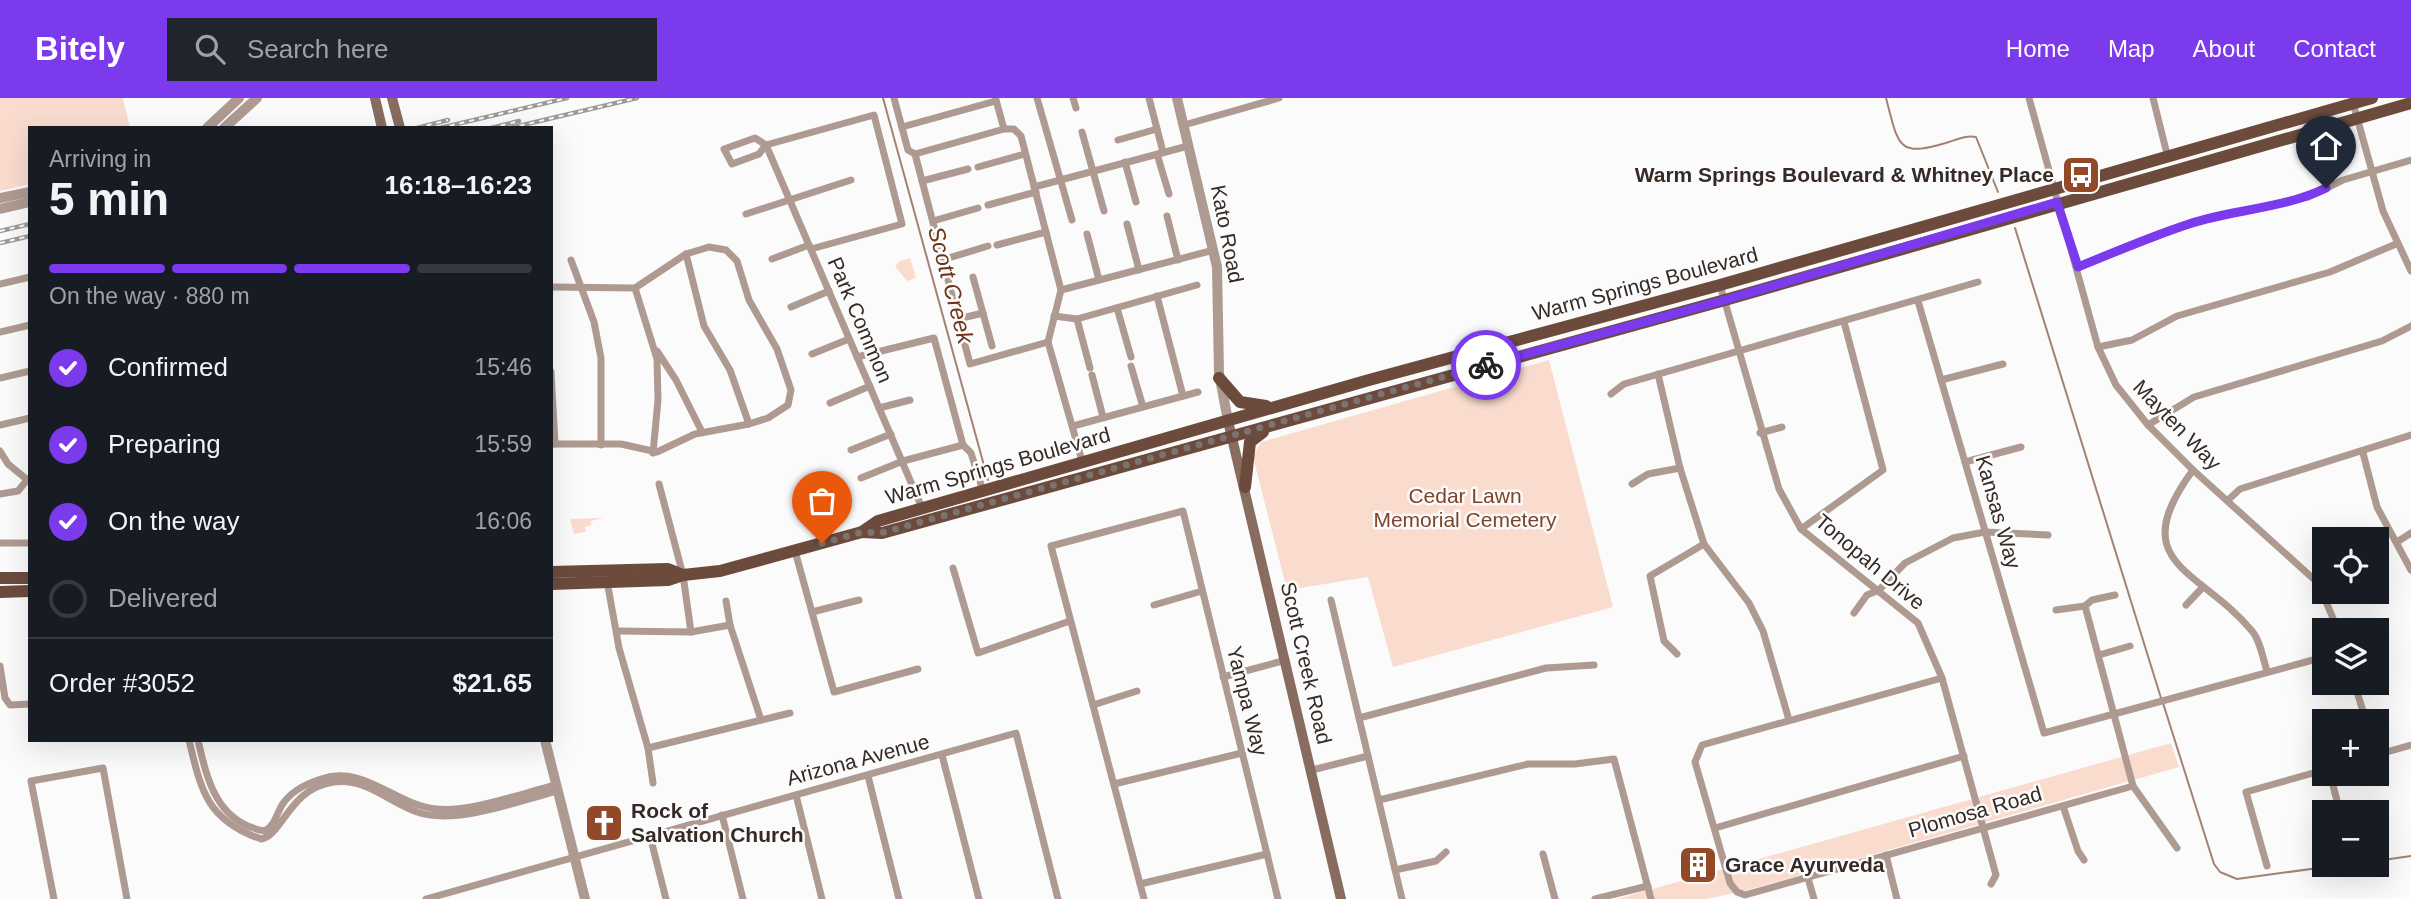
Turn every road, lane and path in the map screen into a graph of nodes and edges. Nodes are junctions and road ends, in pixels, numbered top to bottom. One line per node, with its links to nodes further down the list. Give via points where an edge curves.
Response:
1 (239, 98): 20 (street)
2 (257, 98): 21 (street)
3 (375, 98): 22 (main road)
4 (392, 98): 23 (main road)
5 (894, 98): 24 (street)
6 (1037, 98): 44 (street)
7 (1073, 98): 17 (street)
8 (1149, 98): 26 (street)
9 (1177, 98): 19 (street, Kato Road)
10 (1279, 98): 19 (street)
11 (2029, 98): 45 (street, Mayten Way)
12 (2153, 98): 34 (street)
13 (2372, 98): 15 (main road, Warm Springs Boulevard)
14 (996, 100): 24 (street); 25 (street)
15 (2353, 103): 18 (street); 34 (main road, Warm Springs Boulevard)
16 (2411, 103): 18 (main road, Warm Springs Boulevard)
17 (1076, 108)
18 (2357, 118): 39 (main road, Warm Springs Boulevard); 41 (street)
19 (1184, 125): 30 (street, Kato Road)
20 (209, 126)
21 (226, 126)
22 (382, 126)
23 (399, 126)
24 (902, 127): 32 (street, via 908,150)
25 (1004, 129): 32 (street); 33 (street, via 1014,129 1021,136)
26 (1157, 129): 28 (street); 31 (street)
27 (1082, 132): 40 (street)
28 (1118, 140)
29 (766, 145): 29 (street, via 755,138 724,149 732,164 760,154); 50 (street, Park Common); 68 (street, via 874,115 902,224)
30 (1188, 146): 31 (street); 70 (street, Kato Road)
31 (1160, 153): 36 (street); 48 (street)
32 (915, 154): 43 (street)
33 (1025, 154): 37 (street); 46 (street)
34 (2168, 156): 39 (street); 45 (main road, Warm Springs Boulevard)
35 (2411, 159): 41 (street)
36 (1125, 162): 40 (street); 52 (street)
37 (978, 167)
38 (968, 169): 43 (street)
39 (2171, 170): 53 (main road, Warm Springs Boulevard)
40 (1093, 171): 44 (street); 57 (street)
41 (2372, 171): 66 (street); 77 (street, via 2308,197 2191,223)
42 (850, 180): 50 (street)
43 (922, 181): 61 (street)
44 (1061, 181): 46 (street); 60 (street)
45 (2053, 188): 53 (street, Mayten Way); 65 (main road, Warm Springs Boulevard)
46 (1035, 189): 54 (street); 63 (street)
47 (28, 192): 49 (street)
48 (1169, 194)
49 (0, 198)
50 (789, 198): 58 (street); 68 (street, Park Common)
51 (28, 202): 56 (street)
52 (1136, 202)
53 (2057, 202): 76 (main road, Warm Springs Boulevard); 77 (street, Mayten Way)
54 (988, 205)
55 (978, 208): 61 (street)
56 (0, 209)
57 (1104, 211)
58 (746, 214)
59 (1167, 216): 75 (street)
60 (1072, 220)
61 (933, 221): 74 (street)
62 (1127, 224): 78 (street)
63 (1046, 232): 67 (street); 90 (street)
64 (1087, 233): 82 (street)
65 (1900, 233): 76 (main road, via 1895,241 1856,254); 86 (main road, Warm Springs Boulevard)
66 (2396, 244): 79 (street); 108 (street, via 2330,272 2177,316 2132,340)
67 (997, 245)
68 (810, 247): 72 (street); 91 (street, Park Common)
69 (988, 247): 74 (street)
70 (1214, 250): 75 (street); 119 (street, Kato Road, via 1219,284)
71 (685, 254): 89 (street); 134 (street, via 704,326 730,370); 134 (street, via 715,247 734,256 749,300 777,349 791,390 790,401 783,409)
72 (772, 259)
73 (570, 260): 87 (street)
74 (942, 260): 99 (street)
75 (1178, 260): 78 (street)
76 (1843, 265): 93 (main road, Warm Springs Boulevard)
77 (2078, 267): 108 (street, Mayten Way)
78 (1139, 270): 82 (street)
79 (2411, 271)
80 (973, 276): 97 (street)
81 (28, 277): 84 (street)
82 (1099, 280): 90 (street)
83 (1978, 282): 94 (street)
84 (0, 284)
85 (1197, 285): 92 (street)
86 (1720, 285): 93 (street, Tonopah Drive); 127 (main road, Warm Springs Boulevard)
87 (580, 286): 88 (street); 89 (street); 146 (street, via 601,358)
88 (553, 287)
89 (635, 288): 109 (street)
90 (1061, 290): 98 (street)
91 (829, 291): 95 (street); 105 (street, Park Common)
92 (1157, 296): 96 (street); 124 (street)
93 (1725, 300): 110 (street, Tonopah Drive); 133 (main road, Warm Springs Boulevard)
94 (1918, 301): 101 (street); 120 (street, Kansas Way)
95 (791, 307)
96 (1117, 308): 100 (street); 113 (street)
97 (983, 313): 99 (street); 107 (street)
98 (1054, 316): 100 (street); 106 (street)
99 (958, 318): 106 (street, via 970,364)
100 (1077, 319): 130 (street)
101 (1844, 322): 110 (street); 169 (street, via 1882,470)
102 (28, 325): 104 (street)
103 (2411, 326): 136 (street, via 2382,341 2194,397)
104 (0, 332)
105 (849, 339): 111 (street); 112 (street, Park Common)
106 (1048, 342): 137 (street)
107 (992, 346)
108 (2098, 347): 136 (street, Mayten Way, via 2116,385)
109 (654, 348): 139 (street); 150 (street, via 658,400)
110 (1738, 352): 117 (street); 140 (street, Tonopah Drive)
111 (812, 354)
112 (857, 357): 121 (street, Park Common); 145 (street, via 934,338)
113 (1131, 357)
114 (2003, 364): 120 (street)
115 (1131, 366): 128 (street)
116 (28, 371): 118 (street)
117 (1658, 374): 123 (street, via 1624,383); 155 (street)
118 (0, 378)
119 (1219, 378): 127 (main road, via 1240,402); 132 (street, Kato Road)
120 (1941, 380): 154 (street, Kansas Way)
121 (870, 386): 126 (street); 129 (street, Park Common)
122 (1198, 392): 124 (street)
123 (1611, 394)
124 (1183, 396): 128 (street)
125 (910, 400): 129 (street)
126 (830, 403)
127 (1291, 404): 132 (main road, Warm Springs Boulevard)
128 (1143, 407): 130 (street)
129 (879, 408): 141 (street, Park Common)
130 (1102, 417): 137 (street)
131 (28, 418): 135 (street)
132 (1228, 421): 143 (main road, Scott Creek Road); 153 (main road, Warm Springs Boulevard)
133 (1278, 423): 143 (main road, Warm Springs Boulevard); 162 (main road, via 1250,442)
134 (749, 424): 139 (street)
135 (0, 425)
136 (2148, 425): 156 (street, Mayten Way)
137 (1073, 426): 153 (street)
138 (1782, 427): 140 (street)
139 (702, 432): 150 (street)
140 (1760, 433): 169 (street, Tonopah Drive, via 1779,489)
141 (891, 434): 148 (street); 152 (street, Park Common)
142 (2411, 435): 151 (street)
143 (1232, 436): 162 (main road, Scott Creek Road); 164 (main road, Warm Springs Boulevard)
144 (553, 444): 146 (street)
145 (963, 444): 152 (street); 163 (street, via 971,453)
146 (601, 445): 150 (street, via 621,444)
147 (2021, 447): 154 (street)
148 (851, 450)
149 (0, 451): 158 (street)
150 (653, 453)
151 (2363, 453): 167 (street, via 2240,489); 174 (street, via 2377,507)
152 (902, 461): 157 (street); 168 (street, Park Common)
153 (1082, 461): 163 (main road, Warm Springs Boulevard); 164 (main road, via 1082,472 1040,484)
154 (1965, 462): 171 (street, Kansas Way)
155 (1680, 468): 161 (street, via 1648,474); 177 (street)
156 (2193, 470): 167 (street, Mayten Way); 187 (street, via 2172,497 2163,524 2167,552)
157 (861, 478)
158 (28, 480)
159 (28, 482): 165 (street, via 18,491)
160 (659, 484): 182 (street)
161 (1632, 484)
162 (1245, 487): 210 (main road, Scott Creek Road)
163 (982, 491): 168 (main road, Warm Springs Boulevard)
164 (1030, 492): 166 (main road, Warm Springs Boulevard)
165 (0, 494)
166 (1012, 496): 168 (main road, via 999,494 944,510); 170 (main road, Warm Springs Boulevard)
167 (2228, 500): 202 (street, Mayten Way, via 2318,583)
168 (922, 508): 170 (main road, via 918,516)
169 (1801, 529): 188 (street, Tonopah Drive)
170 (869, 532): 178 (main road)
171 (1985, 532): 173 (street); 188 (street, via 1931,548 1905,563); 222 (street, Kansas Way, via 2044,733)
172 (2411, 533): 174 (street)
173 (2048, 535)
174 (2397, 542): 180 (street)
175 (0, 543): 176 (street)
176 (28, 543)
177 (1704, 544): 208 (street, via 1650,576 1664,641); 225 (street, via 1749,604 1763,631)
178 (795, 551): 182 (main road, via 720,571); 200 (street)
179 (953, 568): 203 (street, via 978,653)
180 (2411, 570)
181 (553, 572): 182 (main road, via 668,569)
182 (683, 575): 185 (main road, via 668,580); 206 (street)
183 (0, 578): 184 (main road)
184 (28, 578)
185 (607, 581): 186 (main road); 205 (street)
186 (553, 584)
187 (2203, 587): 197 (street); 215 (street, via 2254,632)
188 (1879, 590): 201 (street, via 1867,595); 217 (street, Tonopah Drive, via 1917,623)
189 (28, 591): 191 (main road)
190 (1202, 591): 196 (street); 203 (street, Yampa Way, via 1183,511 1051,546); 216 (street, Yampa Way)
191 (0, 592)
192 (2115, 595): 198 (street)
193 (859, 600): 200 (street)
194 (1331, 600): 223 (street)
195 (726, 601): 204 (street)
196 (1154, 605)
197 (2186, 605)
198 (2085, 606): 199 (street); 209 (street)
199 (2056, 610)
200 (812, 612): 214 (street, via 834,692)
201 (1854, 613)
202 (2333, 618)
203 (1070, 621): 220 (street)
204 (730, 625): 206 (street); 224 (street)
205 (618, 631): 206 (street); 230 (street)
206 (691, 632)
207 (2130, 646): 209 (street)
208 (1677, 654)
209 (2099, 655): 222 (street)
210 (1286, 660): 216 (street); 236 (main road, Scott Creek Road)
211 (2312, 660): 215 (street)
212 (1594, 665): 223 (street, via 1546,668)
213 (0, 666): 219 (street, via 10,705)
214 (918, 669)
215 (2267, 671): 222 (street)
216 (1223, 677): 232 (street, Yampa Way)
217 (1942, 678): 225 (street); 235 (street, Tonopah Drive)
218 (1137, 691): 220 (street)
219 (28, 705)
220 (1093, 705): 240 (street)
221 (790, 713): 224 (street)
222 (2113, 715): 241 (street)
223 (1359, 718): 234 (street)
224 (761, 720): 230 (street)
225 (1789, 720): 247 (street, via 1702,745 1695,762)
226 (189, 742): 242 (street, via 200,790 233,828 261,839 274,832 294,801 308,790 335,781 360,784 419,813 438,816 458,815)
227 (198, 742): 242 (street, via 208,786 226,811 265,831 297,789 334,775 363,778 421,807 439,810)
228 (546, 742): 242 (street)
229 (2411, 745): 231 (street)
230 (649, 748): 239 (street)
231 (2389, 751)
232 (1242, 754): 240 (street); 252 (street, Yampa Way)
233 (942, 755): 238 (street, Arizona Avenue); 271 (street); 272 (street, Arizona Avenue, via 1016,733)
234 (1368, 756): 236 (street); 244 (street)
235 (1964, 756): 247 (street); 248 (street, Tonopah Drive)
236 (1312, 770): 275 (main road, Scott Creek Road)
237 (2312, 773): 257 (street, via 2246,792)
238 (868, 776): 243 (street, Arizona Avenue); 270 (street)
239 (653, 783)
240 (1114, 784): 260 (street)
241 (2133, 786): 245 (street, Plomosa Road); 250 (street)
242 (557, 788): 255 (street)
243 (796, 795): 246 (street, Arizona Avenue); 269 (street)
244 (1378, 800): 258 (street); 262 (street, via 1528,764 1614,759)
245 (2063, 806): 248 (street, Plomosa Road); 256 (street)
246 (722, 816): 249 (street, Arizona Avenue); 268 (street)
247 (1715, 828): 259 (street, Plomosa Road, via 1730,883 1737,892 1745,895)
248 (1985, 828): 254 (street, Plomosa Road); 261 (street, Tonopah Drive, via 1996,876)
249 (650, 836): 255 (street, Arizona Avenue); 267 (street)
250 (2177, 848)
251 (1446, 852): 258 (street, via 1436,861)
252 (1267, 854): 260 (street); 274 (street, Yampa Way)
253 (1543, 854): 277 (street)
254 (1886, 855): 259 (street, Plomosa Road); 281 (street)
255 (574, 856): 265 (street, Arizona Avenue); 266 (street)
256 (2084, 860)
257 (2267, 866)
258 (1395, 870): 276 (street)
259 (1808, 878): 280 (street)
260 (1140, 884): 273 (street)
261 (1992, 884)
262 (1647, 886): 278 (street); 279 (street)
263 (54, 899): 264 (street, via 31,781 103,768)
264 (127, 899)
265 (426, 899)
266 (585, 899)
267 (666, 899)
268 (743, 899)
269 (822, 899)
270 (899, 899)
271 (979, 899)
272 (1058, 899)
273 (1144, 899)
274 (1278, 899)
275 (1341, 899)
276 (1402, 899)
277 (1555, 899)
278 (1595, 899)
279 (1651, 899)
280 (1814, 899)
281 (1897, 899)

